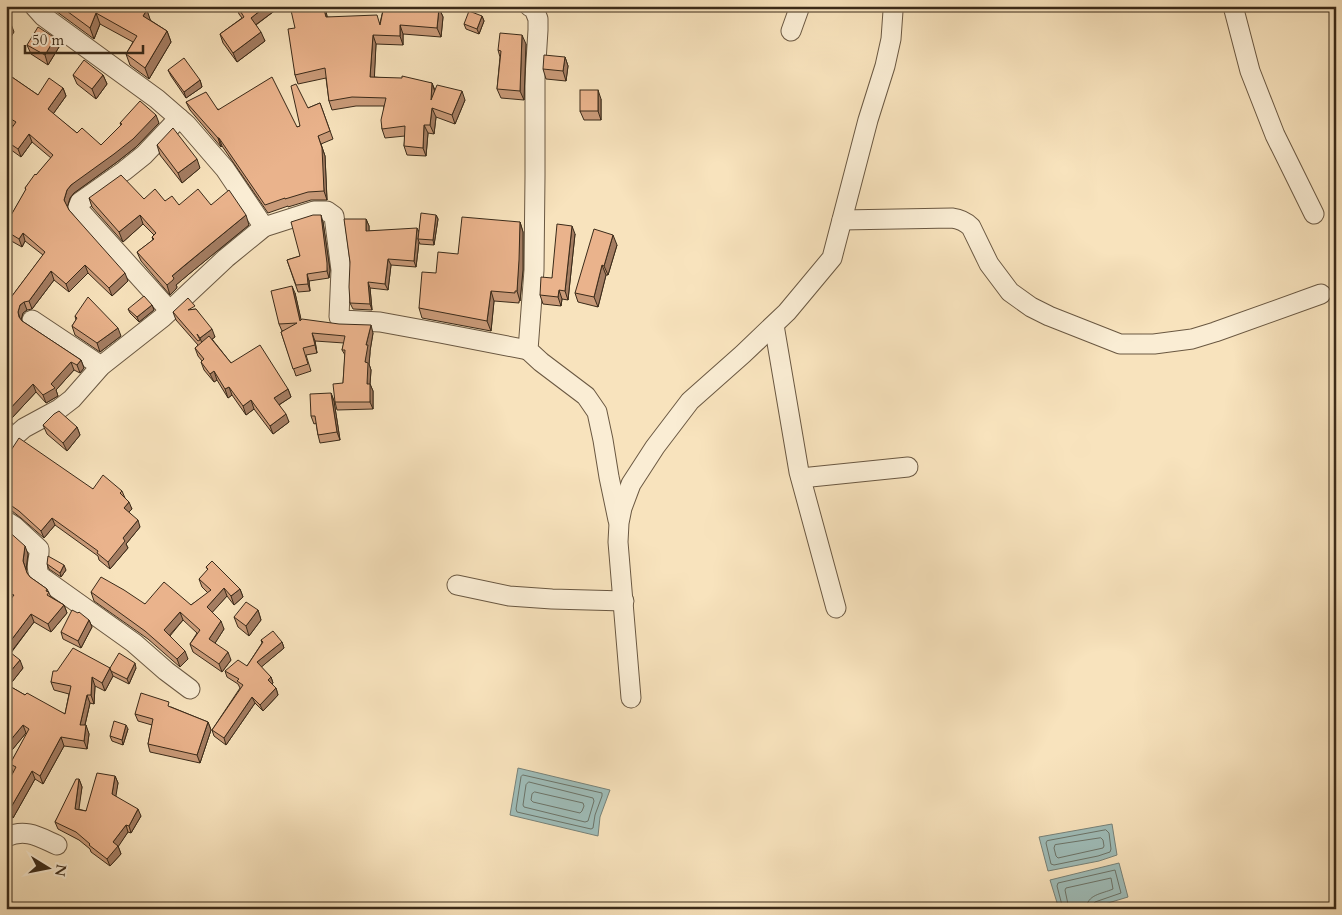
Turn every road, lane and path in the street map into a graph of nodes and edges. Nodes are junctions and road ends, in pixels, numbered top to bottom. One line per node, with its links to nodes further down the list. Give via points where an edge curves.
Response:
1 (34, 6): 7 (street, via 43,16 158,98)
2 (529, 6): 15 (street, via 538,19 538,30 534,270)
3 (800, 6): 6 (street)
4 (892, 6): 9 (street, via 892,30 885,66)
5 (1233, 6): 8 (street, via 1250,70 1275,135)
6 (791, 31)
7 (178, 118): 10 (street, via 224,169); 12 (street, via 144,155 80,202 78,207)
8 (1314, 214)
9 (842, 220): 11 (street, via 960,219 971,226 989,264 1010,292 1049,316 1120,344 1192,339); 14 (street, via 829,262)
10 (264, 227): 12 (street); 15 (street, via 314,211 332,213 341,270 339,316 342,320 440,332)
11 (1321, 294)
12 (170, 311): 16 (street)
13 (32, 320): 16 (street)
14 (774, 325): 19 (street); 21 (street, via 690,401 631,484)
15 (528, 350): 21 (street, via 586,396 597,412)
16 (101, 366): 17 (street, via 59,410 24,428)
17 (6, 444)
18 (908, 467): 19 (street)
19 (801, 478): 24 (street)
20 (6, 522): 25 (street, via 39,549 36,570 40,576 134,643)
21 (619, 523): 23 (street)
22 (457, 585): 23 (street, via 508,596)
23 (624, 601): 26 (street)
24 (836, 608)
25 (190, 689)
26 (631, 698)
27 (6, 838): 28 (street, via 22,832)
28 (57, 845)

